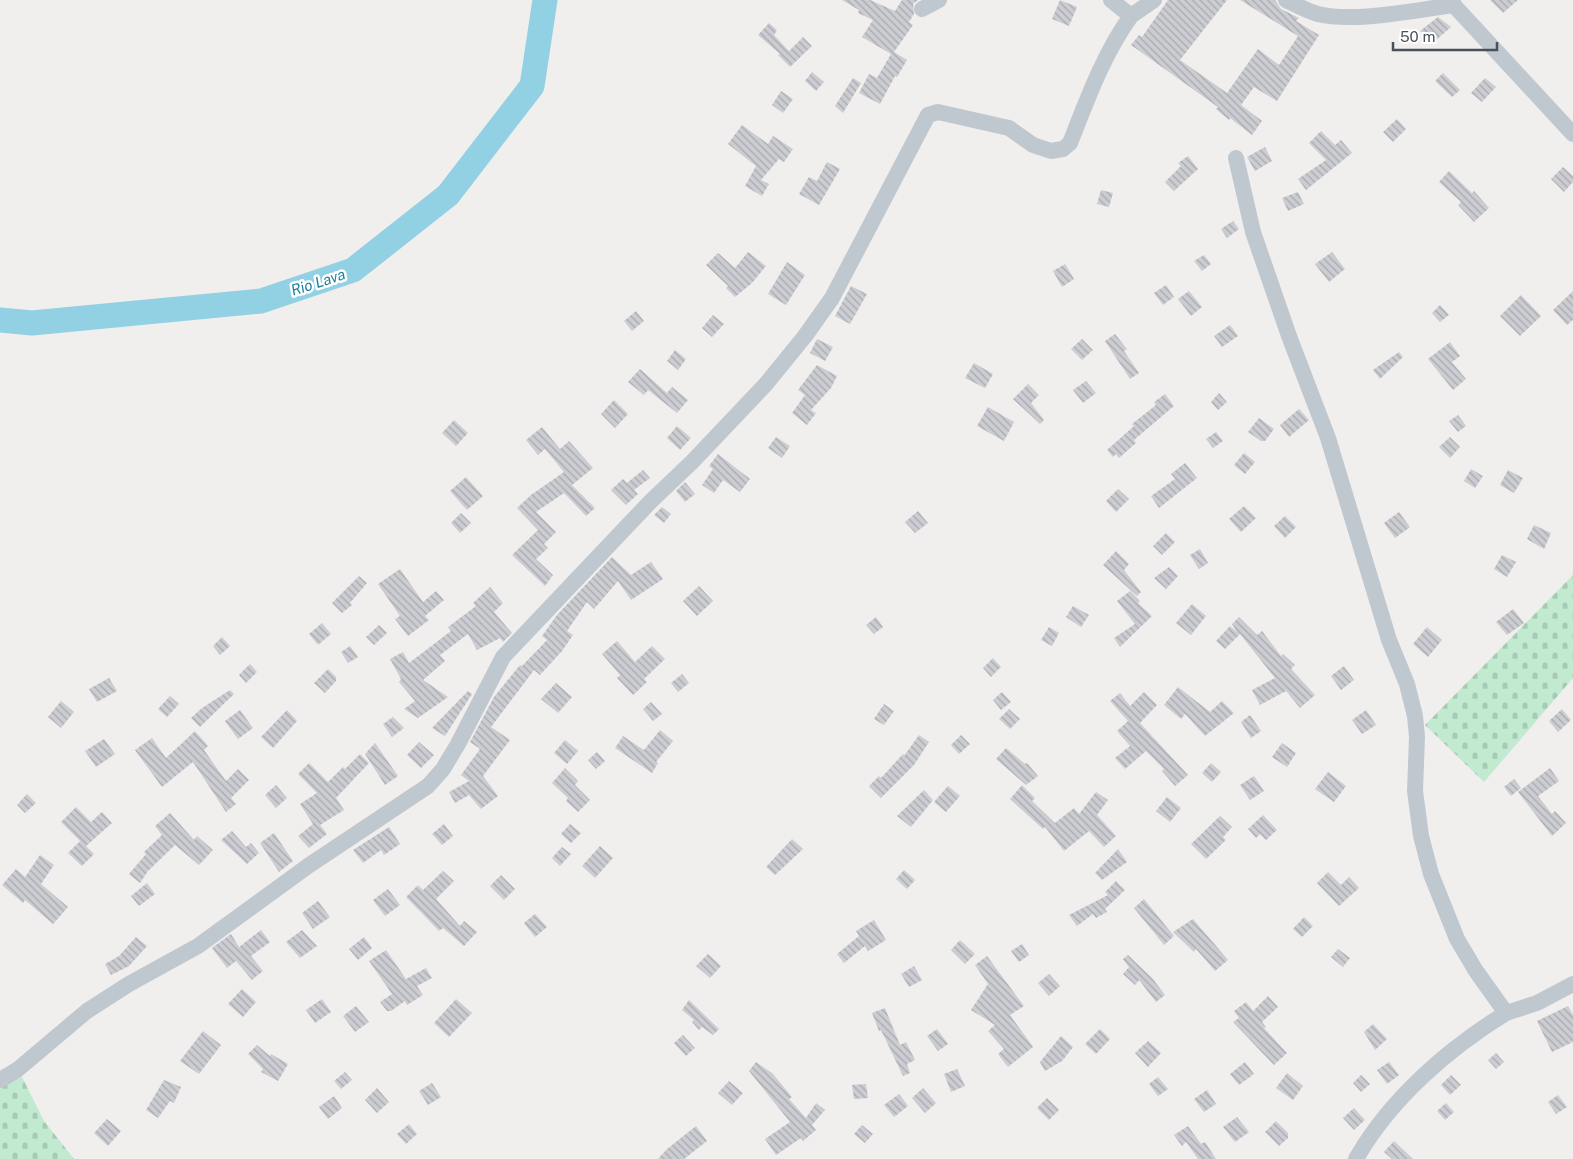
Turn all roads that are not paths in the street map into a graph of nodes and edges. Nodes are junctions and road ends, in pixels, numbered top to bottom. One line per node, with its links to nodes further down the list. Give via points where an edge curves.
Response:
1 (939, 0): 6 (street)
2 (1111, 0): 7 (street)
3 (1154, 0): 7 (street)
4 (1286, 0): 5 (street, via 1328,16 1362,16)
5 (1451, 3): 8 (street)
6 (922, 9)
7 (1131, 16): 12 (street, via 1109,54 1070,143 1062,149 1041,148 1009,128 938,112 928,115 832,298 805,336 766,384 503,657 458,744 428,786 308,866 198,946 87,1011 17,1070)
8 (1573, 134)
9 (1236, 158): 11 (street, via 1253,232 1288,336 1328,438 1390,640 1407,684 1416,730 1415,790 1421,836 1431,874 1457,939)
10 (1573, 984): 11 (street, via 1537,1003)
11 (1506, 1012): 13 (street, via 1430,1069 1370,1134)
12 (0, 1080)
13 (1356, 1159)

